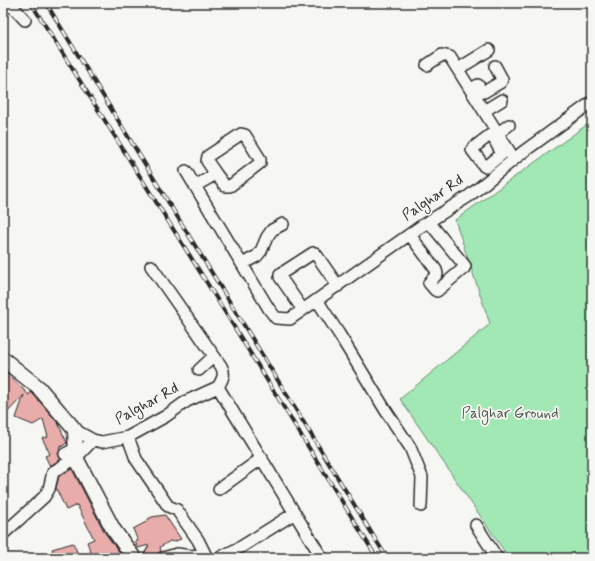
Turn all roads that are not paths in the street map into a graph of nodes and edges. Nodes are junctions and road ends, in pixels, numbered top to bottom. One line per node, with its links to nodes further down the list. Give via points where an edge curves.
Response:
1 (3, 4): 2 (street, via 14,8)
2 (25, 20)
3 (489, 50): 6 (street)
4 (427, 65): 6 (street, via 446,55)
5 (495, 66): 7 (street, via 501,82 484,92)
6 (458, 69): 7 (street)
7 (474, 84): 10 (street)
8 (502, 100): 10 (street)
9 (592, 102): 13 (street, Palghar Rd)
10 (484, 111): 12 (street)
11 (509, 125): 12 (street)
12 (495, 135): 13 (street)
13 (514, 159): 17 (street, Palghar Rd, via 469,196)
14 (186, 171): 16 (street)
15 (216, 174): 15 (street, via 207,160 208,156 241,134 245,135 260,163 230,186 225,186); 16 (street)
16 (195, 186): 20 (street)
17 (429, 222): 19 (street, Palghar Rd); 19 (street, via 465,266 438,291 429,283 437,274 436,270)
18 (283, 224): 20 (street, via 272,230 256,256)
19 (410, 235): 22 (street, Palghar Rd)
20 (242, 264): 24 (street, Palghar Rd, via 276,318 290,319)
21 (151, 266): 25 (street)
22 (338, 286): 23 (street, Palghar Rd); 24 (street, via 315,253 280,274)
23 (317, 300): 24 (street, Palghar Rd); 35 (street, via 410,447 422,477)
24 (303, 310)
25 (214, 356): 27 (street); 28 (street, via 223,369 223,377)
26 (3, 359): 29 (main road, Palghar Rd, via 39,388)
27 (199, 370)
28 (218, 387): 30 (street, Palghar Rd, via 187,401); 33 (street)
29 (75, 430): 31 (street, Palghar Rd); 32 (main road)
30 (128, 437): 31 (street, Palghar Rd, via 102,442); 39 (street, via 136,459 168,506 177,510)
31 (93, 440): 32 (street)
32 (72, 454): 38 (street, via 53,472 44,497); 40 (main road, via 113,530)
33 (262, 458): 34 (street); 36 (street)
34 (219, 488)
35 (421, 506)
36 (295, 513): 42 (street, via 242,547); 43 (street)
37 (476, 525): 44 (street)
38 (3, 534)
39 (206, 556): 41 (street, via 177,554)
40 (134, 558)
41 (163, 558)
42 (218, 558)
43 (322, 558)
44 (497, 558)

